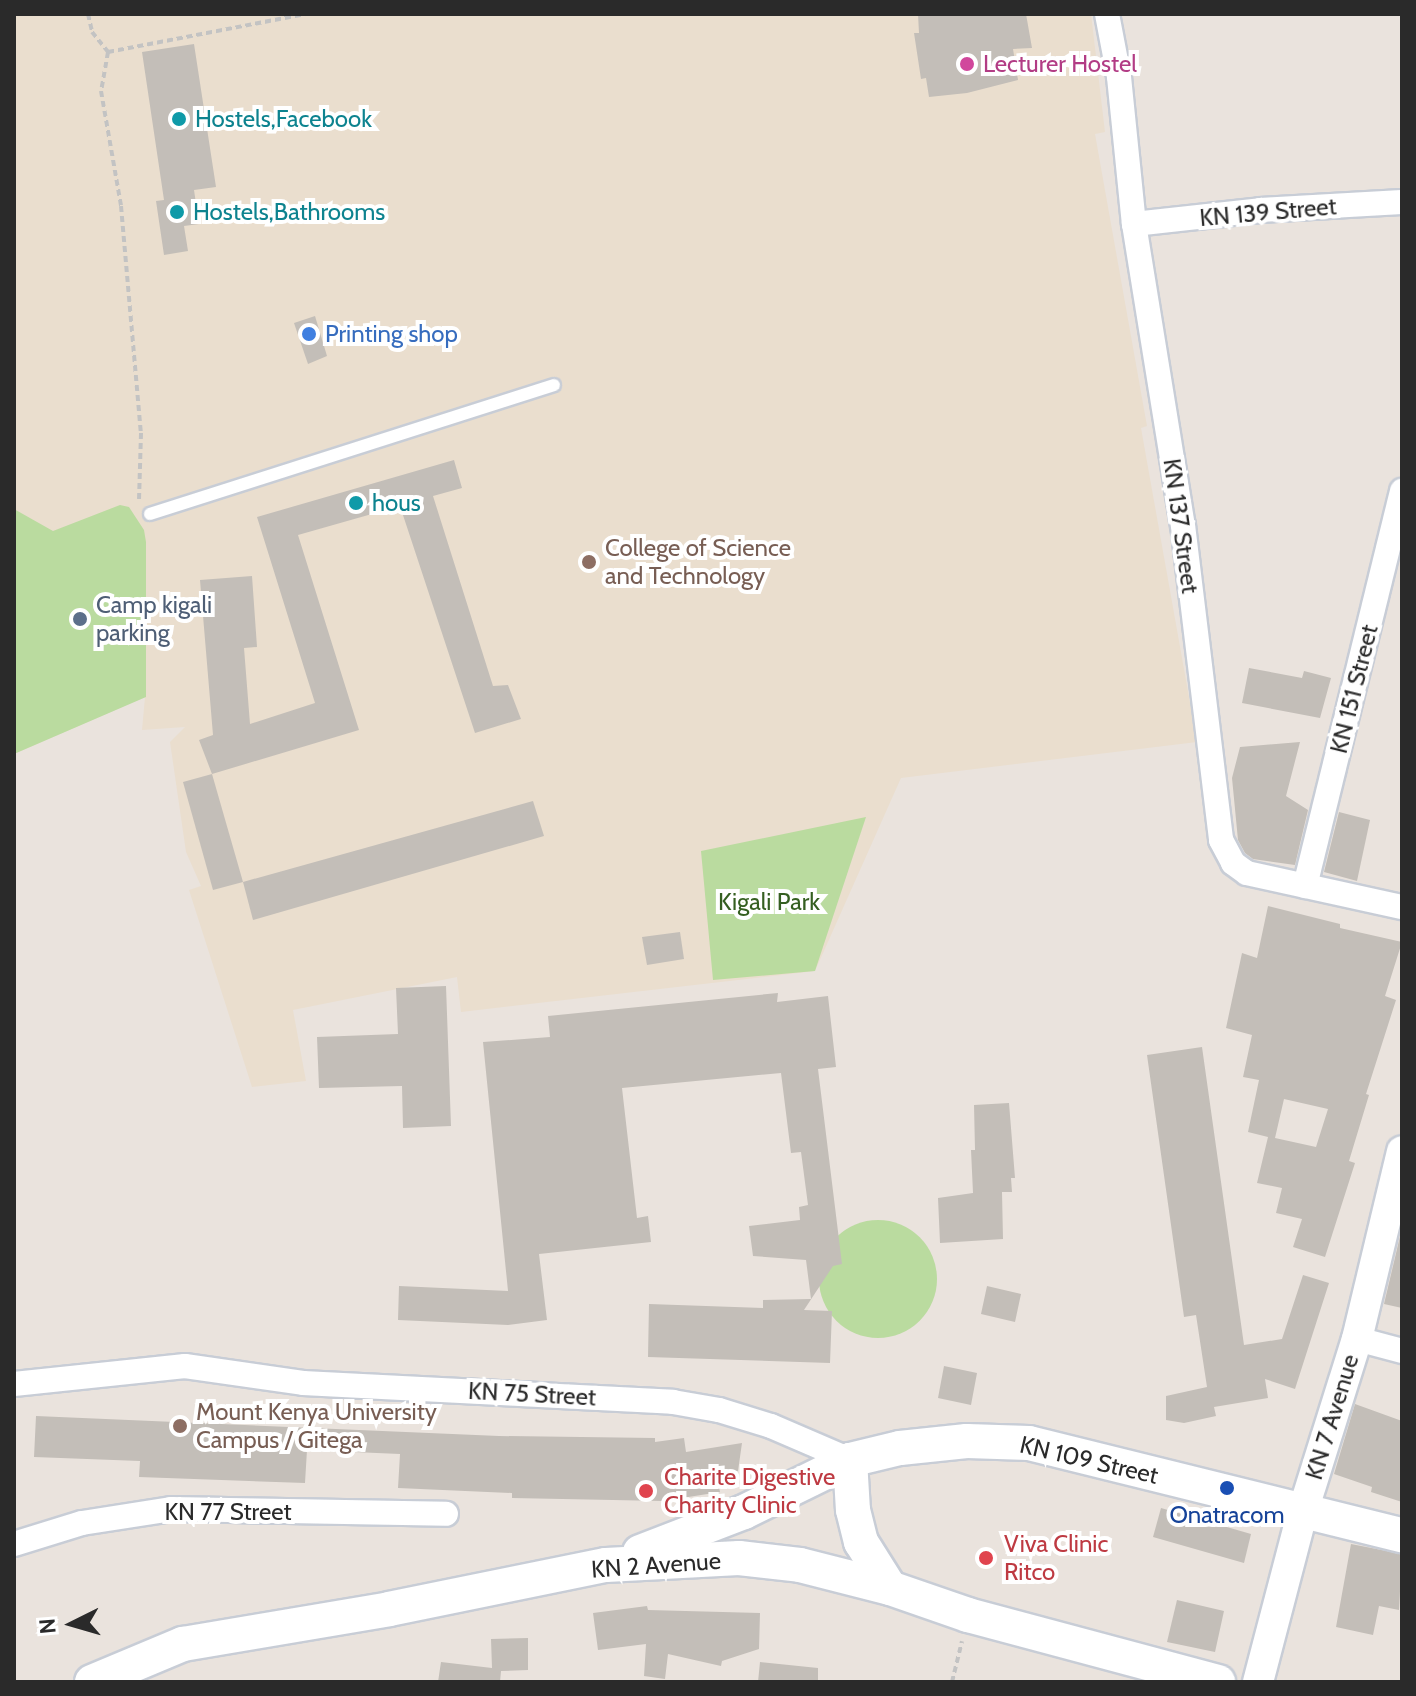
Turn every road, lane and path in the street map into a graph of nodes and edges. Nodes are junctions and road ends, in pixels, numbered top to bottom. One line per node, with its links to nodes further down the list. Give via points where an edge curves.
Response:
1 (88, 14): 4 (path, via 92,32)
2 (305, 14): 4 (path)
3 (1107, 14): 6 (street, KN 137 Street)
4 (108, 52): 9 (path, via 101,91 121,206 141,433)
5 (1402, 202): 6 (street, KN 139 Street)
6 (1134, 224): 11 (street, KN 137 Street, via 1183,525 1221,840 1233,863 1247,873)
7 (554, 385): 10 (lane)
8 (1402, 491): 11 (street, KN 151 Street)
9 (139, 501)
10 (150, 514)
11 (1305, 886): 12 (street, KN 137 Street)
12 (1402, 907)
13 (1402, 1151): 14 (street, KN 7 Avenue)
14 (1357, 1339): 15 (street); 18 (street, KN 7 Avenue)
15 (1402, 1351)
16 (14, 1384): 17 (street, KN 75 Street, via 185,1366 303,1383 673,1402 771,1426)
17 (850, 1460): 18 (main road, KN 109 Street, via 967,1441 1029,1443); 22 (main road, KN 109 Street, via 744,1512); 23 (main road, via 861,1542)
18 (1303, 1511): 20 (main road, KN 109 Street); 28 (street, KN 7 Avenue)
19 (446, 1514): 21 (street, KN 77 Street, via 171,1509 82,1523)
20 (1402, 1535)
21 (14, 1544)
22 (606, 1565): 23 (main road, KN 2 Avenue, via 739,1558 800,1565); 25 (main road, KN 2 Avenue, via 183,1644)
23 (890, 1588): 24 (main road, KN 2 Avenue)
24 (968, 1615): 26 (path); 27 (main road, KN 2 Avenue)
25 (92, 1682)
26 (952, 1682)
27 (1218, 1682)
28 (1258, 1682)

